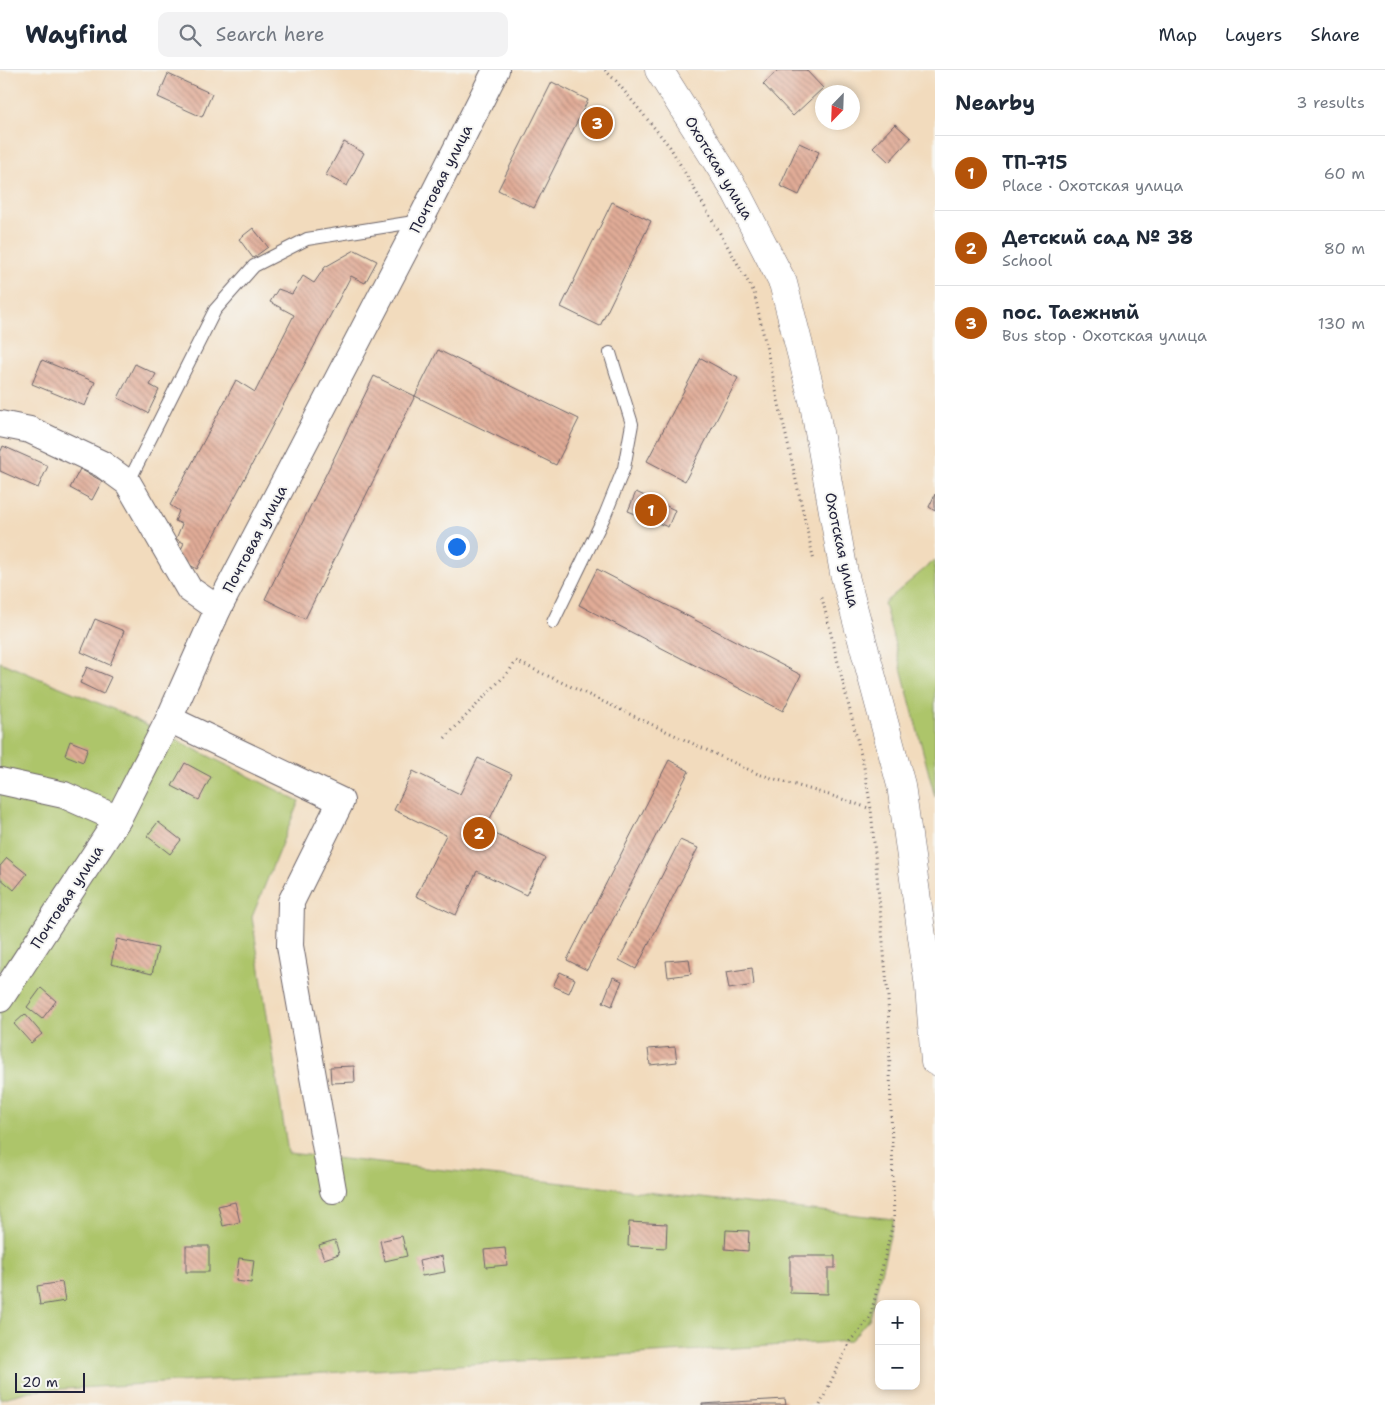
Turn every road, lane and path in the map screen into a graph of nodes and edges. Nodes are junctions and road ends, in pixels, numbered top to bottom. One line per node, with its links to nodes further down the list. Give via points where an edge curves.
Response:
1 (496, 70): 4 (street, Почтовая улица)
2 (605, 70): 8 (path, via 670,147 754,292)
3 (659, 70): 18 (street, Охотская улица, via 736,192 783,283 814,404 844,573 901,784 929,987)
4 (420, 221): 7 (lane, via 307,239 254,266 215,310); 10 (street, Почтовая улица)
5 (610, 353): 11 (lane, via 632,424 624,468 605,516)
6 (0, 424): 7 (street, via 30,430 102,464)
7 (128, 483): 10 (street, via 189,589)
8 (815, 564)
9 (821, 593): 15 (path, via 864,767)
10 (218, 609): 12 (street, Почтовая улица)
11 (552, 622)
12 (168, 719): 16 (street, Почтовая улица); 19 (street, via 341,801 291,902 290,946)
13 (445, 738): 15 (path, via 516,661 758,774)
14 (0, 781): 16 (street, via 64,794)
15 (871, 809): 20 (path, via 888,997 894,1219 870,1318 850,1341)
16 (118, 819): 17 (street, Почтовая улица)
17 (0, 999)
18 (935, 1061)
19 (333, 1190)
20 (820, 1405)

